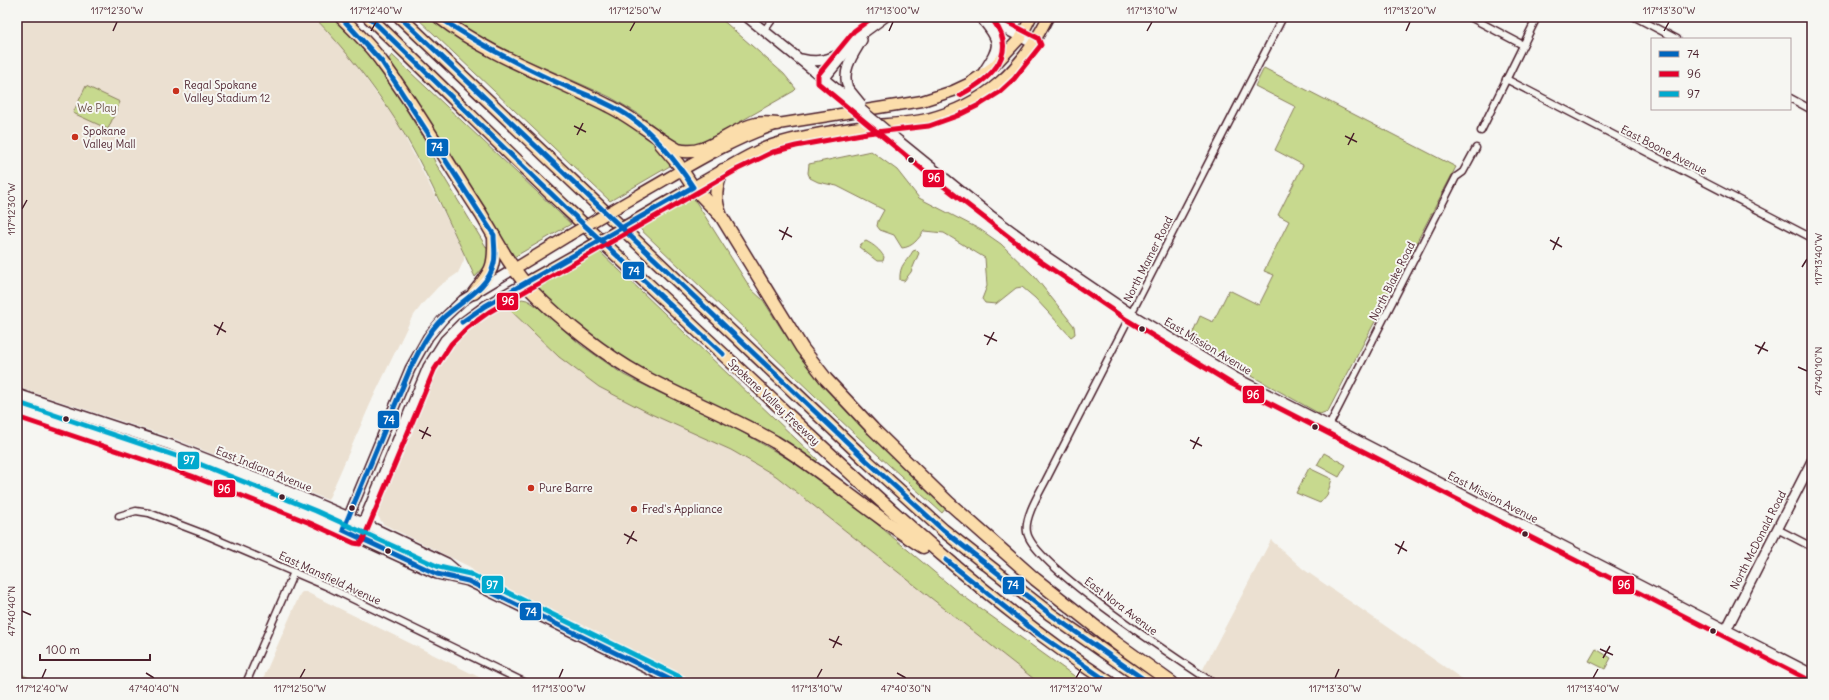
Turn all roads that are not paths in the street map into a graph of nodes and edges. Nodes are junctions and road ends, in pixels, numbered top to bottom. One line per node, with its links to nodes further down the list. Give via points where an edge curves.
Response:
1 (341, 17): 37 (highway, via 386,67)
2 (369, 17): 55 (highway, Spokane Valley Freeway, via 572,213 870,492)
3 (400, 17): 64 (highway, Spokane Valley Freeway, via 942,530 1050,614)
4 (439, 17): 30 (highway, via 471,39 528,70 607,105)
5 (747, 17): 16 (main road, East Mission Avenue)
6 (774, 17): 16 (street)
7 (885, 17): 15 (main road)
8 (981, 17): 17 (main road); 23 (main road, via 997,42 996,52)
9 (1031, 17): 17 (main road)
10 (1048, 17): 19 (main road)
11 (1283, 17): 42 (street, North Mamer Road)
12 (1470, 17): 20 (street)
13 (1537, 17): 20 (street)
14 (1635, 17): 18 (street)
15 (869, 28): 21 (main road); 28 (main road, bridge, via 847,67 845,80 848,88)
16 (764, 31): 22 (main road, East Mission Avenue)
17 (1021, 37): 19 (main road); 23 (main road)
18 (1675, 38)
19 (1034, 44): 34 (main road, via 1009,75 995,87 955,109 927,119 866,126 771,145)
20 (1523, 45): 25 (street)
21 (850, 48): 22 (main road, via 826,60 811,61); 24 (main road)
22 (799, 58): 24 (main road, East Mission Avenue)
23 (981, 76): 29 (main road, via 953,91 922,101)
24 (824, 79): 28 (main road, East Mission Avenue, bridge)
25 (1506, 79): 31 (street); 38 (street, East Boone Avenue)
26 (1791, 99): 27 (street)
27 (1812, 110)
28 (872, 118): 42 (main road, East Mission Avenue, bridge, via 990,216 1087,286)
29 (778, 124): 30 (highway, via 758,123 740,129 699,151 686,152 671,146); 33 (main road, via 713,152)
30 (643, 126): 33 (highway)
31 (1481, 131)
32 (1476, 148): 45 (street, North Blake Road, via 1462,172 1456,177)
33 (682, 170): 35 (highway); 39 (main road, bridge)
34 (723, 170): 35 (main road); 36 (highway, via 715,193)
35 (693, 187): 36 (highway); 40 (main road, bridge)
36 (721, 216): 65 (highway, via 802,348 826,379 873,429 949,503 1035,579)
37 (494, 235): 39 (highway); 41 (highway, via 494,265)
38 (1812, 238)
39 (514, 269): 40 (highway); 41 (main road)
40 (525, 283): 49 (main road, via 462,322 445,340 428,367); 55 (highway, via 565,321 627,367 664,388 756,432 797,456 900,532)
41 (474, 293): 48 (main road, via 443,319 421,348)
42 (1131, 314): 45 (main road, East Mission Avenue, via 1236,378); 52 (street, North Mamer Road, via 1047,478 1027,522)
43 (17, 394): 48 (main road, East Indiana Avenue, via 171,446)
44 (17, 410): 51 (main road, East Indiana Avenue, via 194,469)
45 (1329, 426): 58 (main road, East Mission Avenue)
46 (1812, 461): 50 (main road, North McDonald Road)
47 (119, 516): 56 (street, East Mansfield Avenue, via 136,511 149,513)
48 (348, 517): 49 (main road, East Indiana Avenue); 51 (main road)
49 (363, 523): 53 (main road); 57 (main road, East Indiana Avenue, via 447,563)
50 (1777, 529): 54 (street); 58 (main road, North McDonald Road)
51 (343, 530): 53 (main road, East Indiana Avenue)
52 (1027, 533): 66 (street, East Nora Avenue, via 1037,550 1087,594)
53 (357, 537): 57 (main road, East Indiana Avenue, via 437,574)
54 (1812, 547)
55 (951, 564): 63 (highway, Spokane Valley Freeway, via 1037,633)
56 (294, 572): 60 (street); 61 (street, East Mansfield Avenue)
57 (468, 581): 62 (main road, East Indiana Avenue)
58 (1726, 630): 59 (main road, East Mission Avenue)
59 (1812, 674)
60 (246, 683)
61 (526, 683)
62 (677, 683)
63 (1110, 683)
64 (1149, 683)
65 (1172, 683)
66 (1214, 683)

